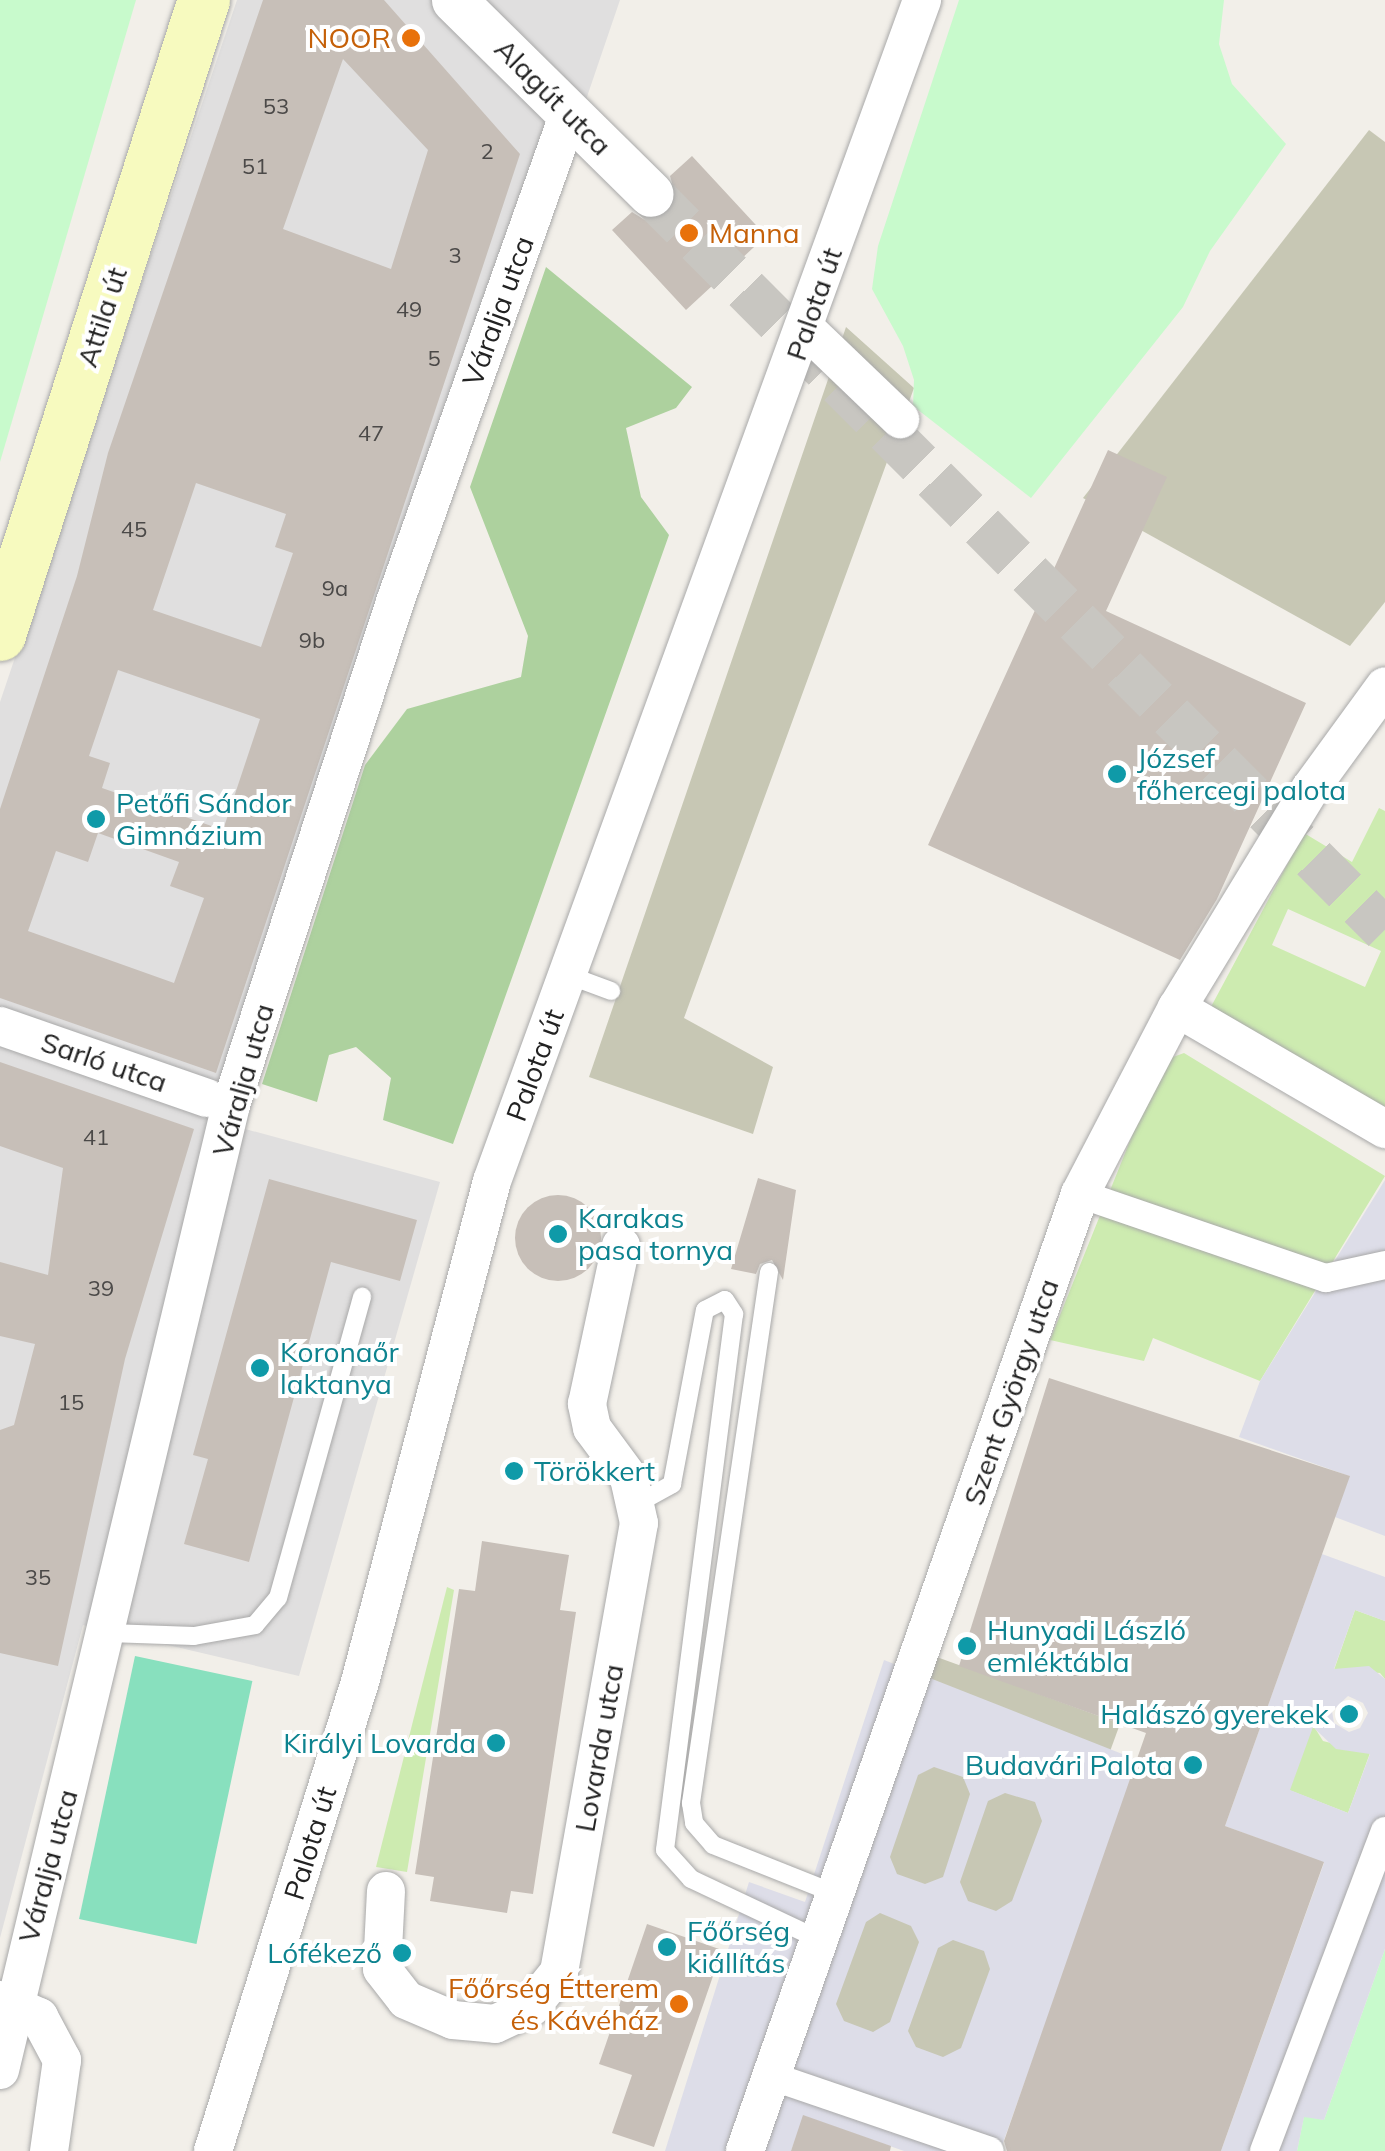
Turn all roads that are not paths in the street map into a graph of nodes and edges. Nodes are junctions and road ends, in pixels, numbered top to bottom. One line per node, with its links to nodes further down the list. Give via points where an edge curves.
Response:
1 (204, 0): 8 (main road, Attila út)
2 (454, 0): 4 (street, Alagút utca)
3 (922, 0): 6 (street, Palota út)
4 (569, 114): 5 (street, Alagút utca); 22 (street, Váralja utca, via 395,602 231,1105)
5 (651, 194)
6 (805, 328): 7 (street); 10 (street, Palota út)
7 (900, 419)
8 (0, 635)
9 (1385, 686): 12 (street, Szent György utca, via 1310,789)
10 (568, 975): 11 (lane); 31 (street, Palota út, via 492,1181 360,1682)
11 (611, 991)
12 (1176, 1008): 15 (street); 16 (street, Szent György utca)
13 (0, 1026): 14 (street, Sarló utca)
14 (207, 1098)
15 (1385, 1130)
16 (1080, 1194): 18 (street, via 1326,1278); 25 (street, Szent György utca)
17 (622, 1246): 21 (street, via 588,1404 592,1428)
18 (1385, 1265)
19 (768, 1272): 25 (lane, via 691,1803 694,1823 712,1845)
20 (362, 1297): 22 (lane, via 278,1598 254,1624 194,1636)
21 (640, 1502): 24 (street, Lovarda utca, via 560,1972 531,2007 494,2024 453,2020 406,2000 382,1969); 26 (lane, via 672,1484 705,1310 725,1300 734,1314 665,1850 691,1878)
22 (109, 1633): 27 (street, Váralja utca)
23 (1385, 1832): 34 (street)
24 (386, 1891)
25 (836, 1894): 26 (street, Szent György utca)
26 (820, 1940): 29 (street, Szent György utca)
27 (7, 2002): 28 (street, Váralja utca); 30 (street, via 46,2025 62,2060)
28 (0, 2070)
29 (771, 2076): 32 (street, Szent György utca); 33 (street)
30 (48, 2151)
31 (213, 2151)
32 (745, 2151)
33 (990, 2151)
34 (1264, 2151)

